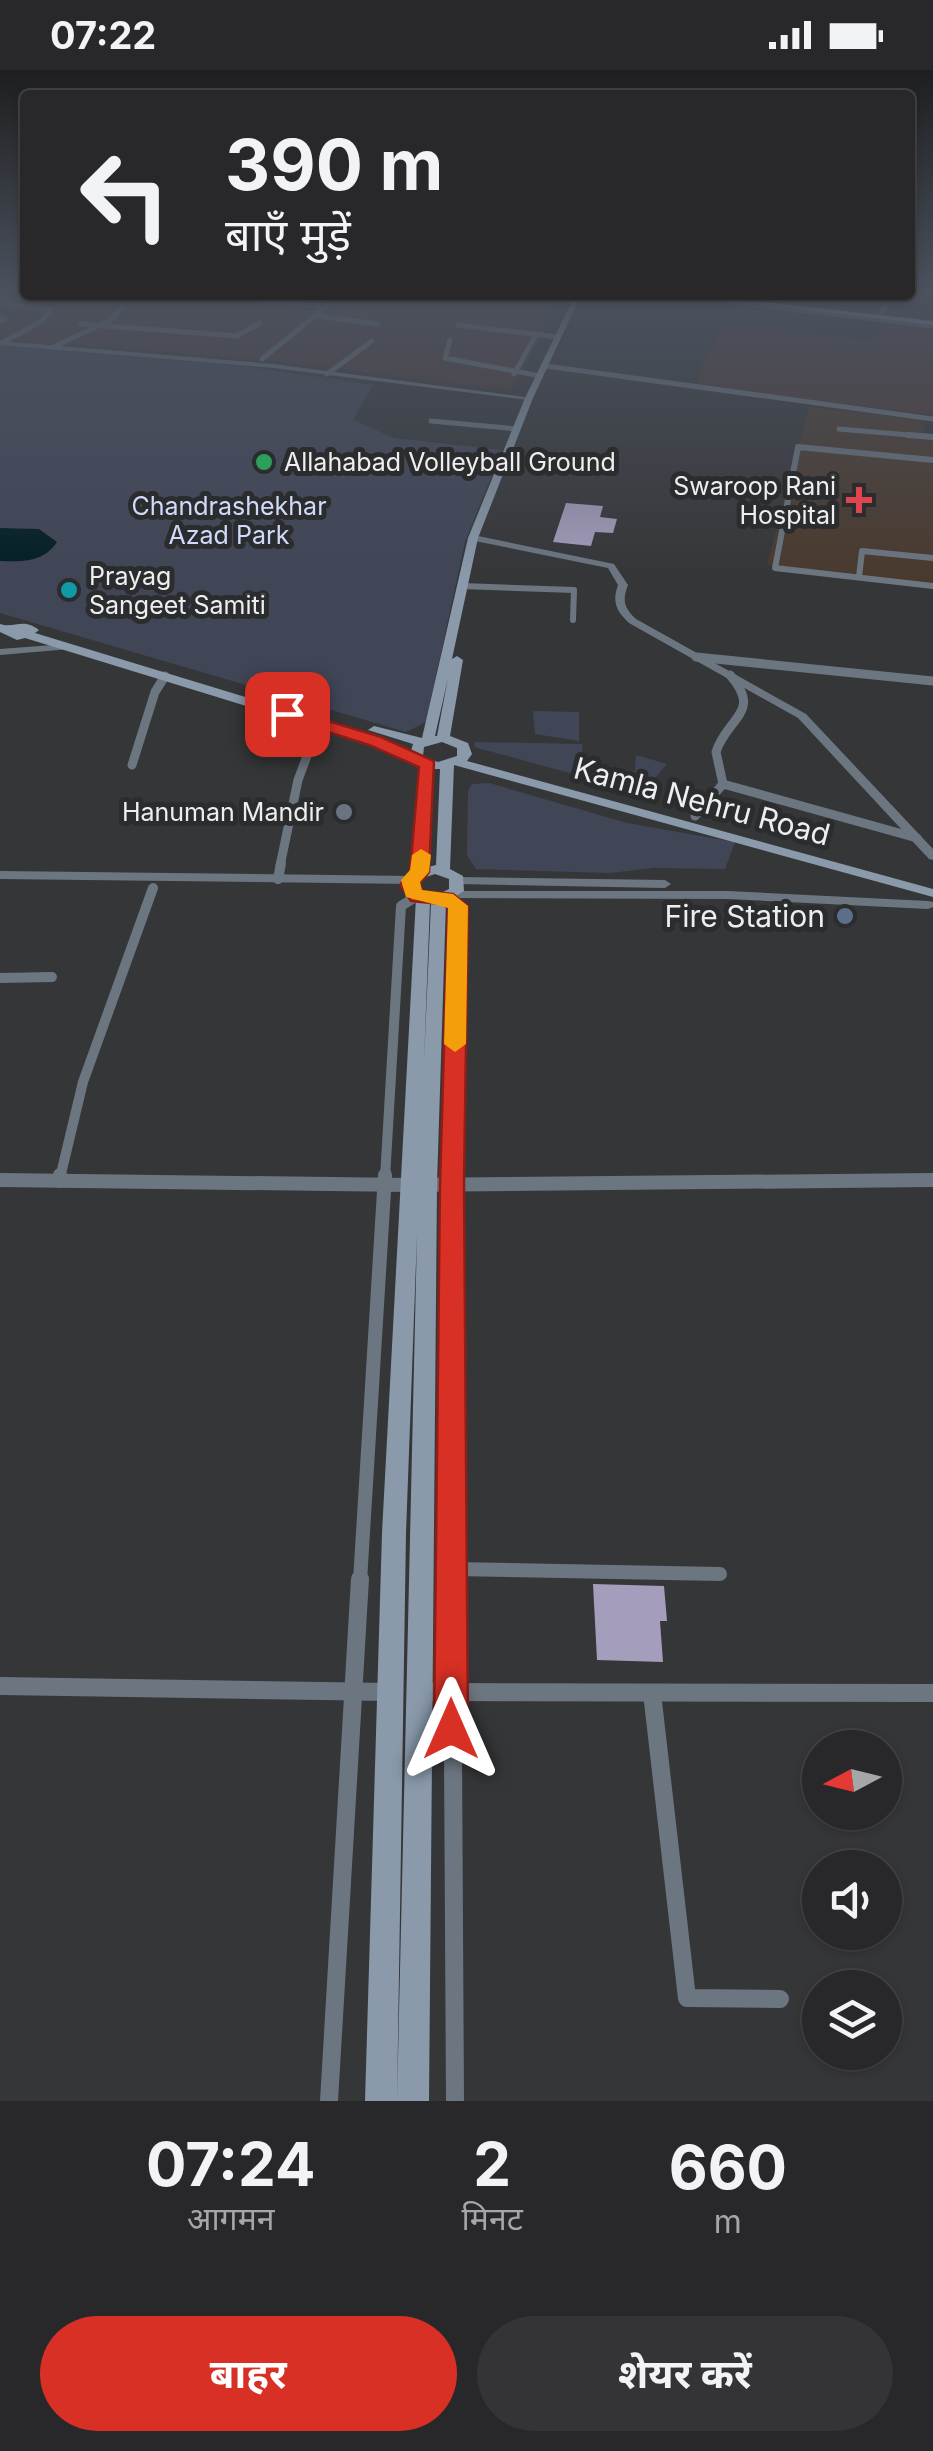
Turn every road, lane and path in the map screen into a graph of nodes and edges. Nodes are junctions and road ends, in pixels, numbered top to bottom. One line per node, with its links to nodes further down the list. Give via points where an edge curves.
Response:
1 (426, 386): 5 (street)
2 (536, 386): 5 (main road)
3 (540, 386): 19 (main road)
4 (670, 386): 6 (street)
5 (529, 398): 12 (main road)
6 (845, 408): 7 (street); 11 (street)
7 (886, 414): 8 (street); 13 (street)
8 (933, 419)
9 (431, 421): 12 (street)
10 (924, 425): 14 (street)
11 (839, 428): 13 (street); 16 (street)
12 (517, 429): 19 (main road)
13 (879, 432): 14 (street)
14 (920, 436): 15 (street); 17 (street)
15 (933, 436)
16 (835, 448): 17 (street); 21 (street, via 798,446 775,568)
17 (916, 458): 18 (street)
18 (933, 460)
19 (477, 539): 22 (main road); 28 (street, via 611,566 623,585 620,611)
20 (933, 558): 21 (street, via 862,550)
21 (858, 578): 23 (street)
22 (466, 586): 24 (street, via 574,590); 33 (main road)
23 (933, 586)
24 (573, 620)
25 (15, 630): 26 (main road); 27 (street); 33 (main road)
26 (66, 647): 27 (street); 30 (main road)
27 (0, 649)
28 (696, 656): 29 (street); 31 (street)
29 (730, 674): 37 (street, via 742,690 744,710 716,746 713,762); 39 (street, via 802,716)
30 (165, 676): 32 (main road); 36 (street)
31 (933, 681)
32 (320, 724): 35 (main road); 43 (street, via 308,744)
33 (431, 740): 34 (main road, via 458,742); 35 (main road, via 415,748)
34 (457, 760): 35 (main road); 38 (main road, Kamla Nehru Road); 41 (main road); 47 (main road, Kamla Nehru Road)
35 (422, 762): 46 (main road)
36 (132, 764)
37 (723, 784): 38 (street); 39 (street)
38 (695, 816): 47 (main road, Kamla Nehru Road)
39 (917, 838): 40 (street)
40 (933, 856)
41 (443, 870): 46 (main road); 46 (main road)
42 (0, 875): 43 (street)
43 (278, 879): 46 (street)
44 (0, 884): 45 (street)
45 (152, 888): 46 (street); 51 (street, via 83,1082)
46 (431, 890): 47 (street); 53 (street, via 400,906); 54 (main road)
47 (931, 897)
48 (0, 978): 49 (street)
49 (52, 978)
50 (0, 1180): 51 (street)
51 (59, 1180): 53 (street)
52 (933, 1180): 54 (street)
53 (382, 1184): 54 (street); 58 (street)
54 (429, 1184): 55 (street); 59 (main road); 60 (main road)
55 (453, 1569): 56 (street); 61 (street)
56 (720, 1574)
57 (0, 1686): 58 (street)
58 (354, 1691): 59 (street); 65 (street)
59 (390, 1692): 66 (main road)
60 (420, 1692): 61 (street); 67 (main road)
61 (451, 1692): 62 (street); 68 (street)
62 (652, 1692): 63 (street); 64 (street, via 686,1998)
63 (933, 1693)
64 (780, 1999)
65 (329, 2101)
66 (382, 2101)
67 (412, 2101)
68 (455, 2101)

